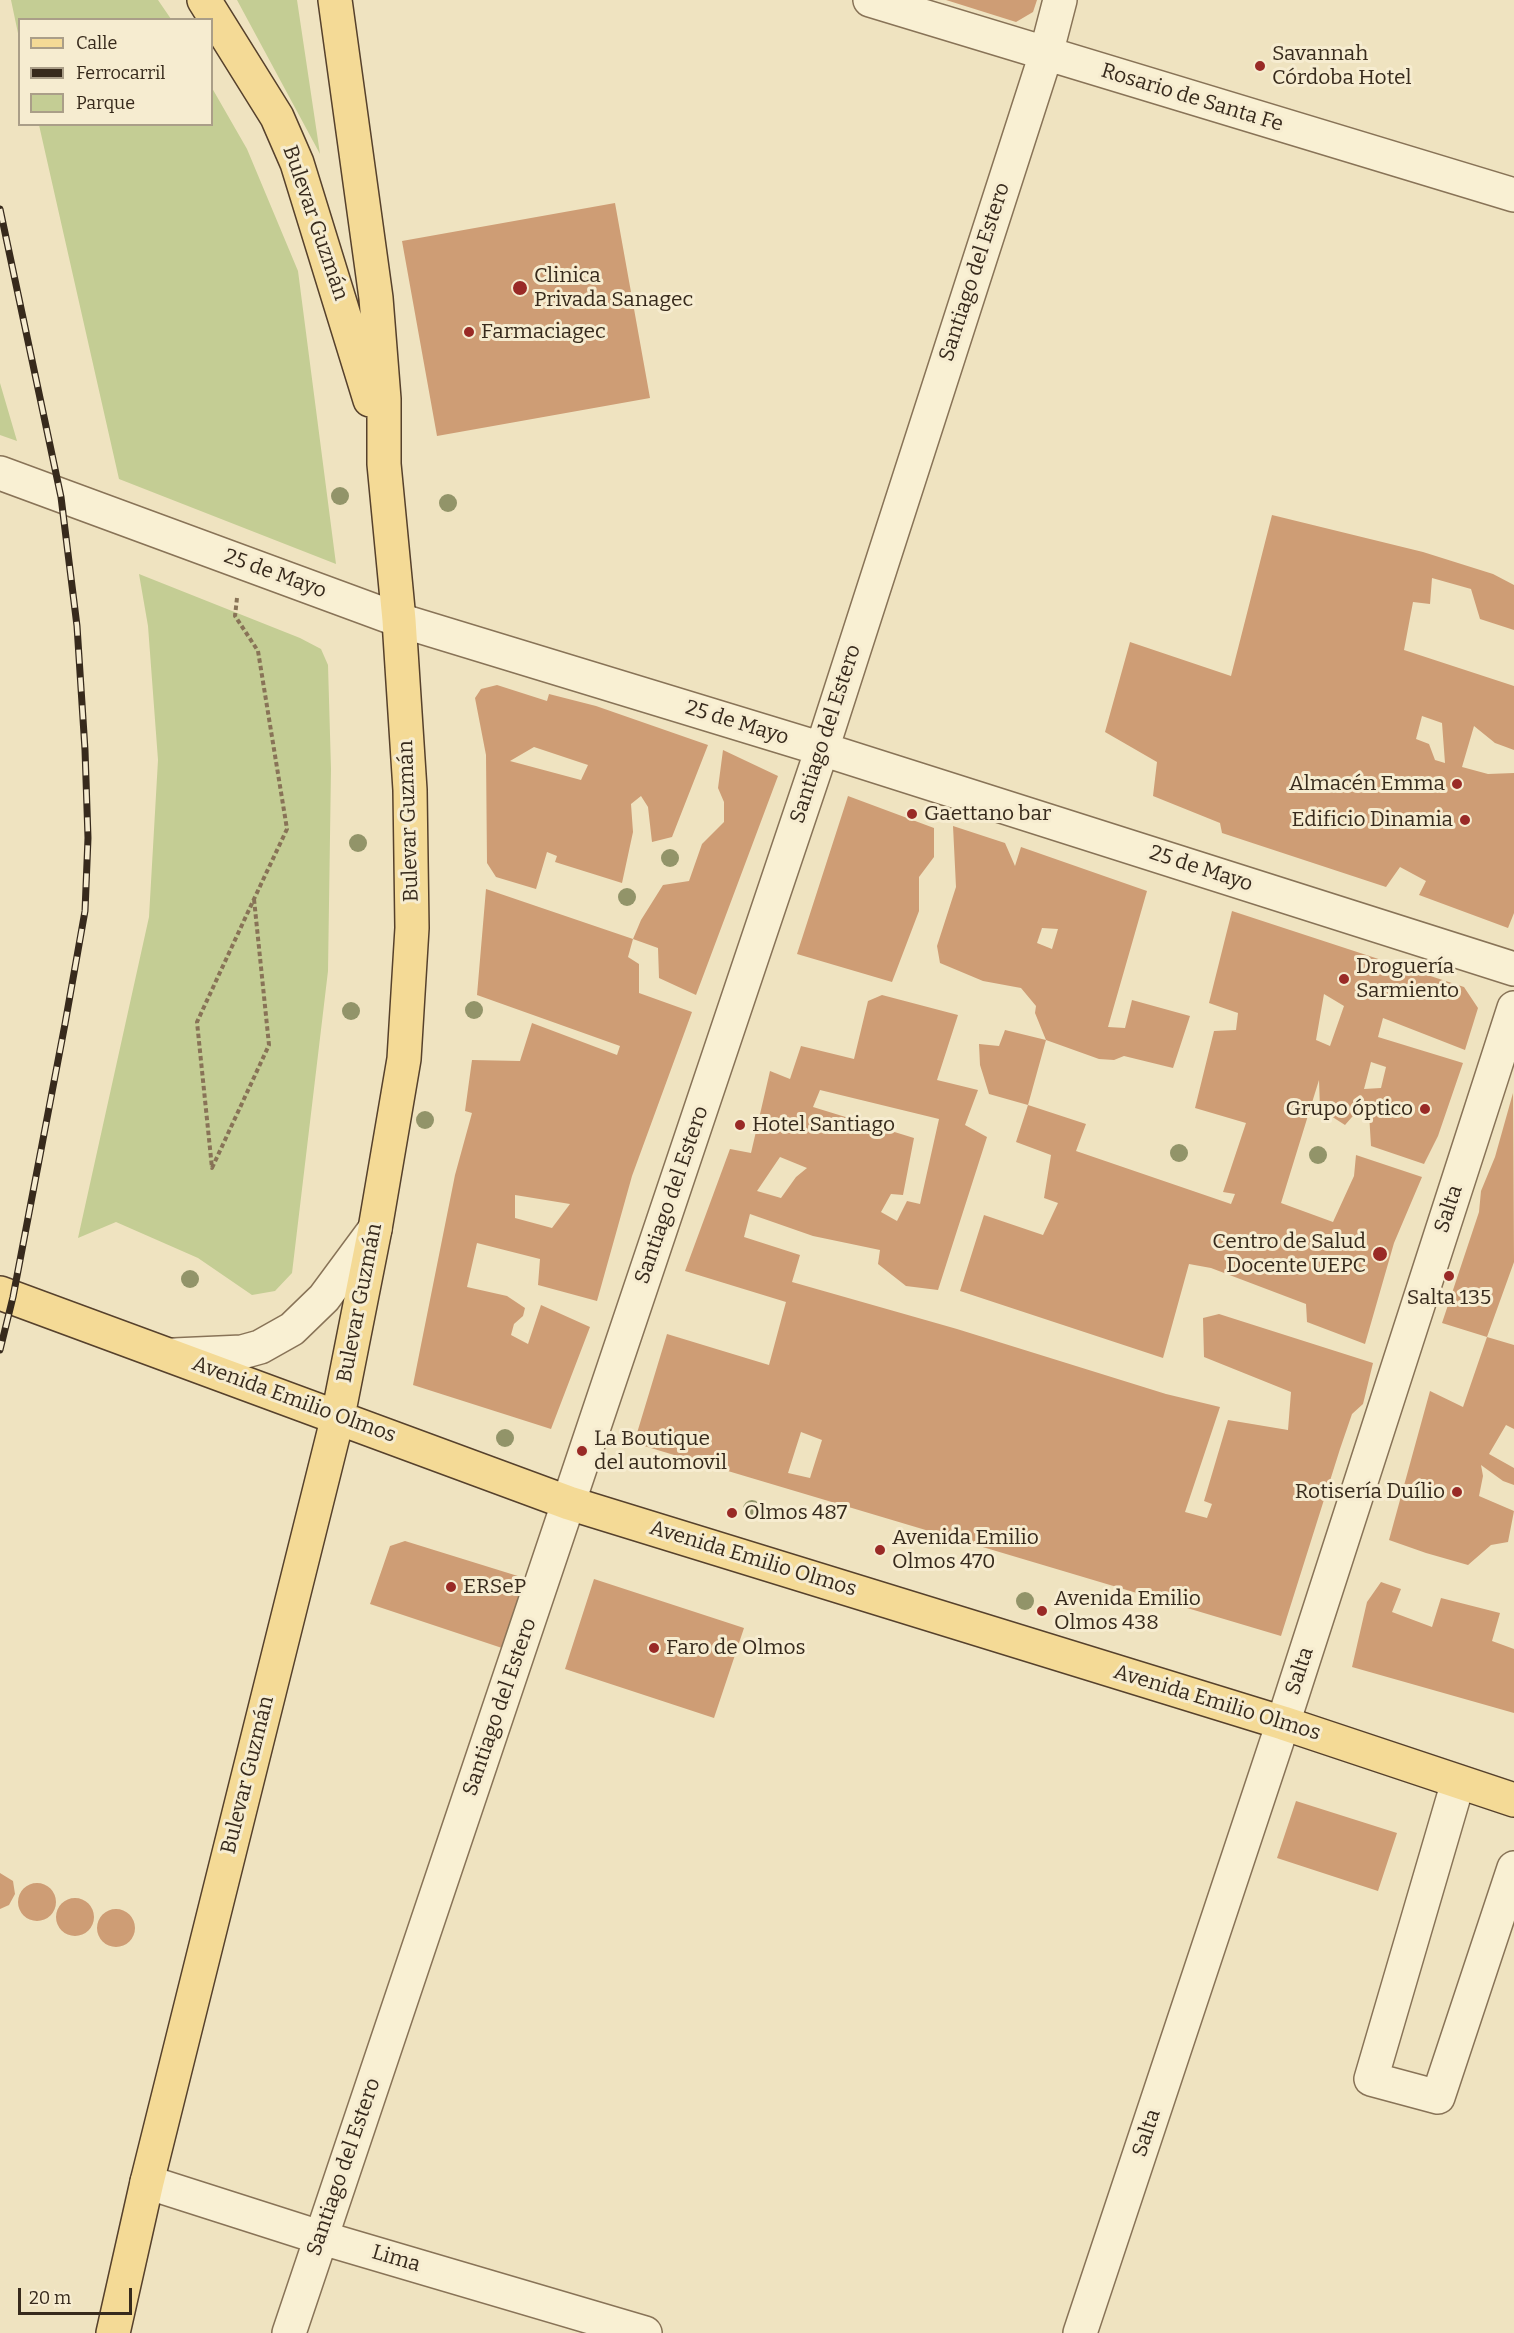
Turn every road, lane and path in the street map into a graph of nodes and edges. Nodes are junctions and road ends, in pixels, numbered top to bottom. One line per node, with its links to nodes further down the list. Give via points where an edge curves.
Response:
1 (204, 0): 7 (main road, Bulevar Guzmán, via 277,117 297,163 367,387)
2 (335, 0): 7 (main road, Bulevar Guzmán, via 376,298 384,399)
3 (870, 0): 5 (street, Rosario de Santa Fe)
4 (1060, 0): 5 (street, Santiago del Estero)
5 (1046, 54): 6 (street, Rosario de Santa Fe); 11 (street, Santiago del Estero)
6 (1514, 195)
7 (384, 464): 10 (main road, Bulevar Guzmán)
8 (0, 473): 9 (street, 25 de Mayo)
9 (240, 561): 10 (street, 25 de Mayo); 12 (path, via 235,616 258,651 287,829)
10 (399, 620): 11 (street, 25 de Mayo); 15 (main road, Bulevar Guzmán, via 410,790 412,928 404,1059)
11 (822, 749): 13 (street, 25 de Mayo); 19 (street, Santiago del Estero)
12 (254, 899): 12 (path, via 196,1022 212,1168 269,1045)
13 (1514, 969)
14 (1514, 1008): 20 (street, Salta)
15 (375, 1229): 17 (street, via 324,1298 292,1329 242,1352); 18 (main road, Bulevar Guzmán)
16 (4, 1291): 17 (main road, Avenida Emilio Olmos)
17 (174, 1355): 18 (main road, Avenida Emilio Olmos)
18 (338, 1416): 19 (main road, Avenida Emilio Olmos); 24 (main road, Bulevar Guzmán)
19 (569, 1503): 20 (main road, Avenida Emilio Olmos); 25 (street, Santiago del Estero)
20 (1283, 1723): 21 (main road, Avenida Emilio Olmos); 29 (street, Salta)
21 (1458, 1782): 22 (main road, Avenida Emilio Olmos); 23 (street, via 1371,2079 1438,2097)
22 (1514, 1800)
23 (1514, 1868)
24 (147, 2182): 25 (street, Lima); 26 (main road, Bulevar Guzmán)
25 (319, 2237): 27 (street, Santiago del Estero); 28 (street, Lima)
26 (113, 2333)
27 (289, 2333)
28 (645, 2333)
29 (1080, 2333)

